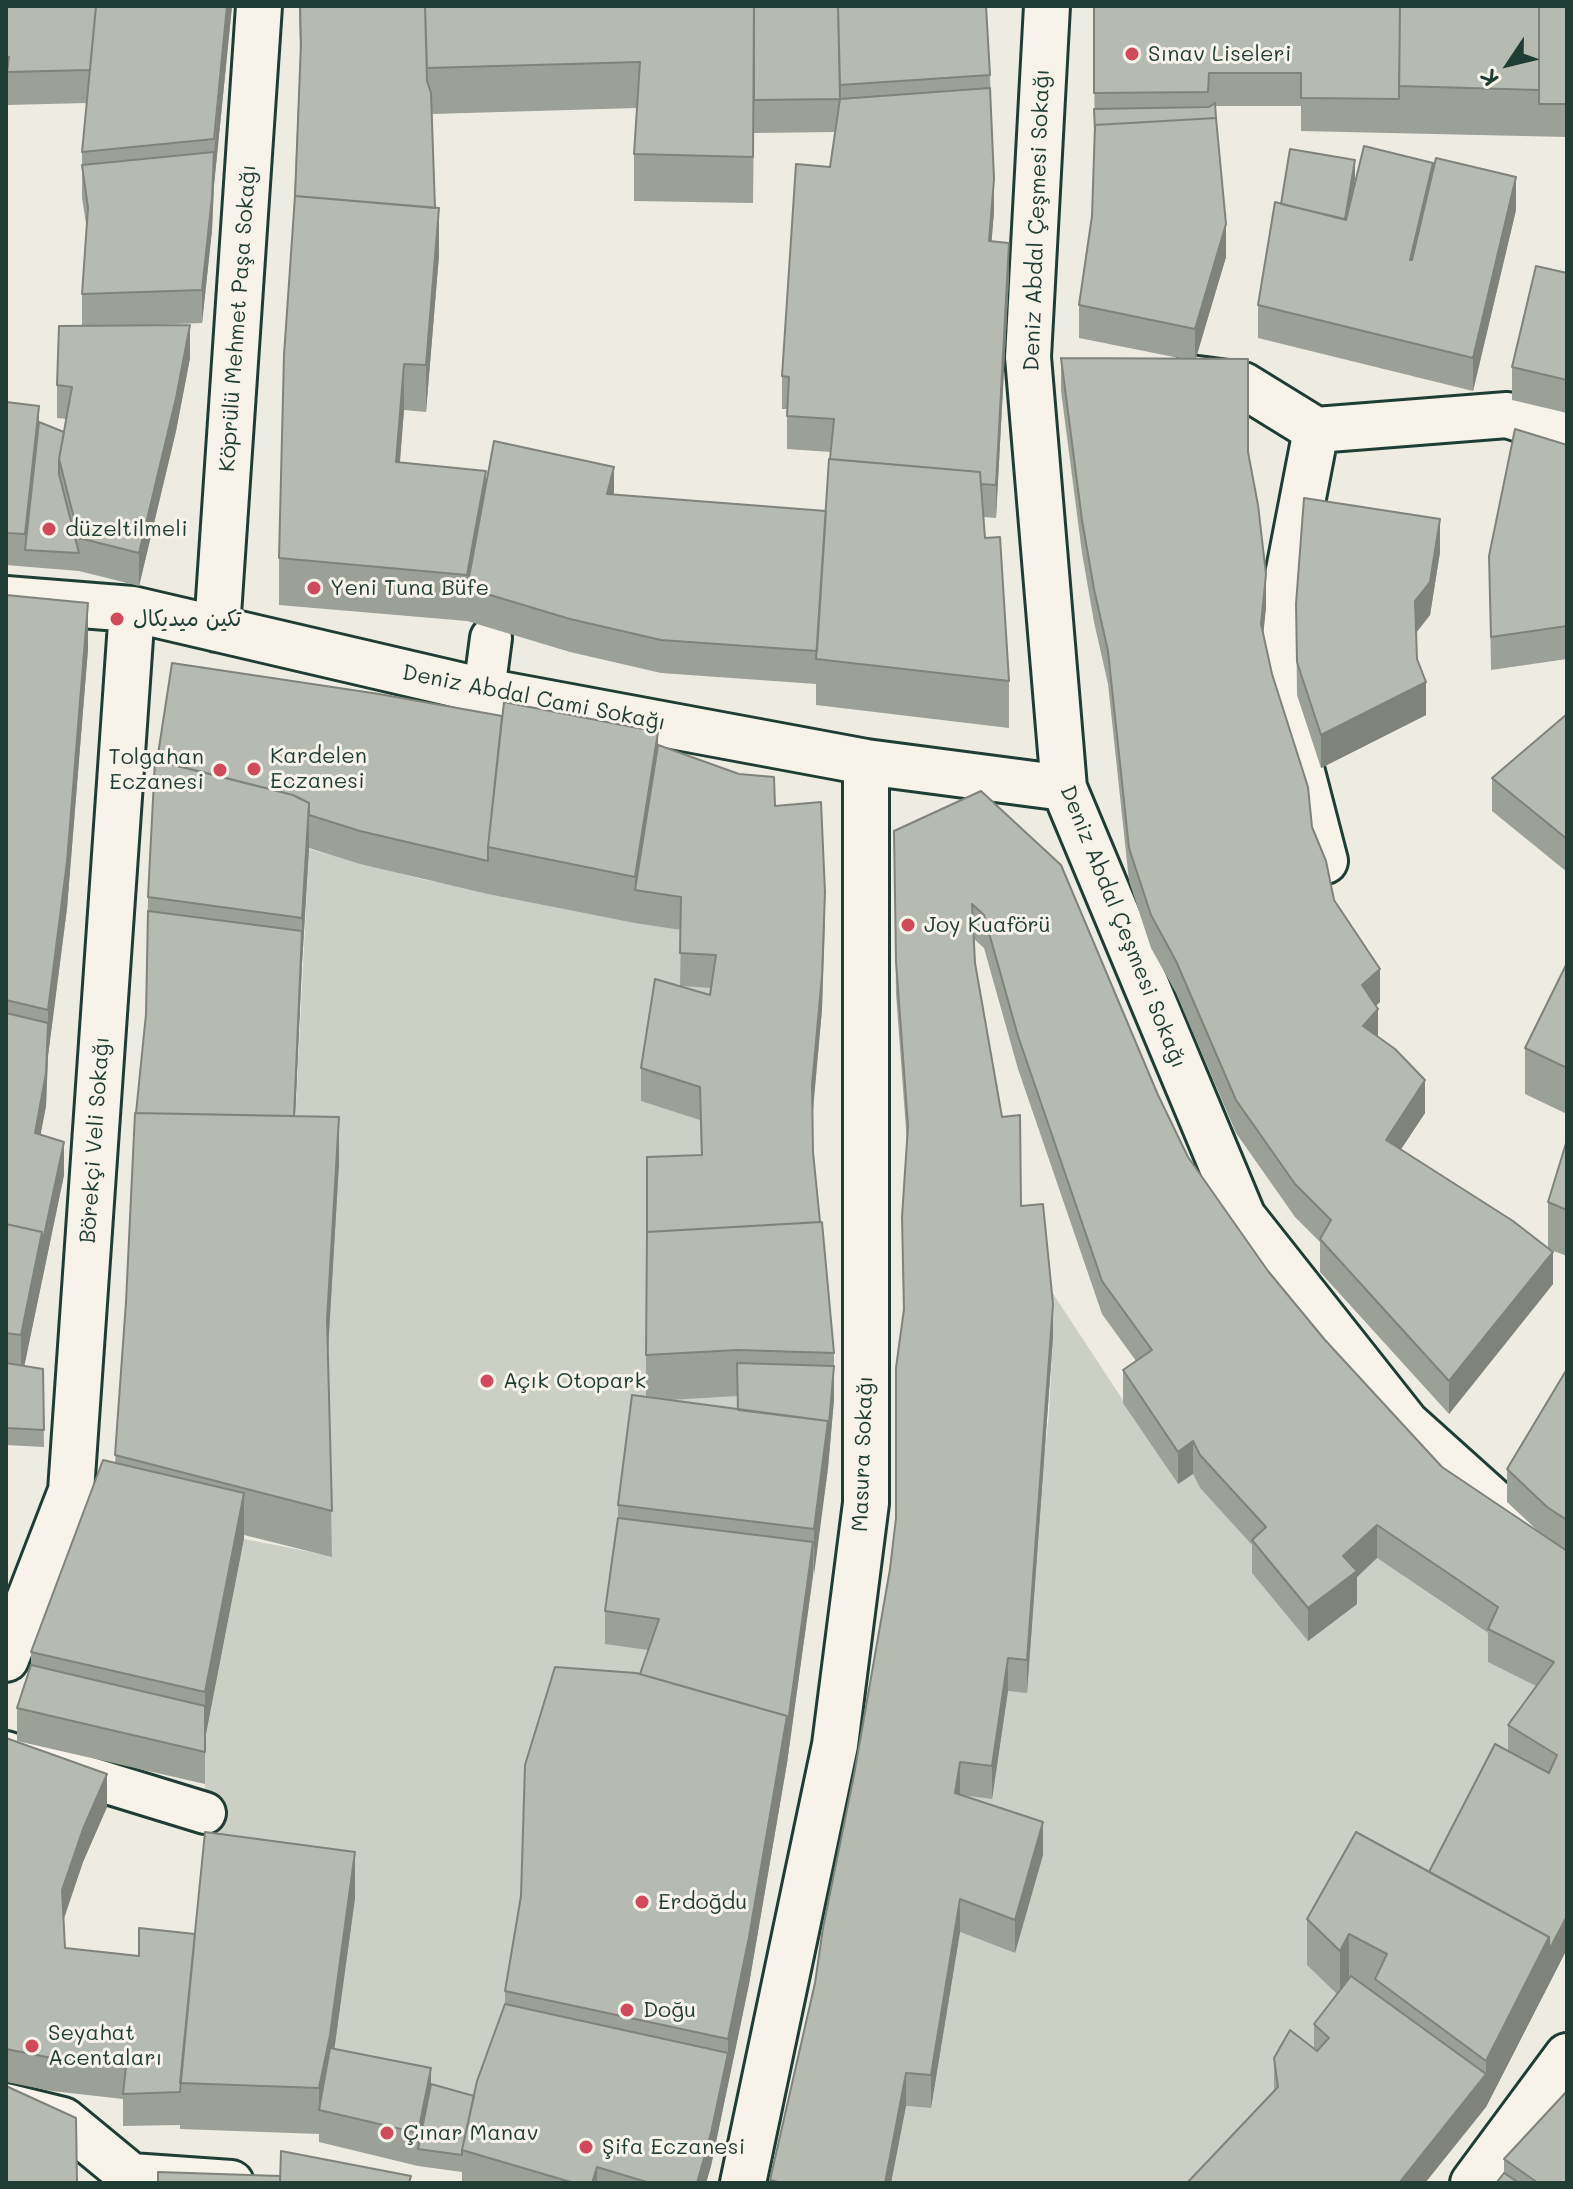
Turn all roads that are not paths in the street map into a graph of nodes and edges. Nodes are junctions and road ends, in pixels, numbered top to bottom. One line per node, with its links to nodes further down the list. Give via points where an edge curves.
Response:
1 (259, 6): 10 (street, Köprülü Mehmet Paşa Sokağı)
2 (1047, 6): 3 (street, Deniz Abdal Çeşmesi Sokağı)
3 (1028, 357): 4 (street); 14 (street, Deniz Abdal Çeşmesi Sokağı)
4 (1074, 363)
5 (1151, 373): 6 (street, via 1243,385)
6 (1316, 430): 7 (street, via 1507,415); 15 (street, via 1280,617 1289,722)
7 (1567, 434)
8 (6, 599): 9 (street, Deniz Abdal Cami Sokağı)
9 (132, 609): 10 (street, Deniz Abdal Cami Sokağı); 17 (street, Börekçi Veli Sokağı, via 71,1491)
10 (217, 629): 12 (street, Deniz Abdal Cami Sokağı)
11 (491, 638): 12 (lane)
12 (484, 691): 13 (street, Deniz Abdal Cami Sokağı)
13 (866, 762): 14 (street, Deniz Abdal Cami Sokağı); 24 (street, Masura Sokağı, via 866,1503 835,1745)
14 (1064, 788): 16 (street, Deniz Abdal Çeşmesi Sokağı, via 1243,1217 1406,1423)
15 (1325, 861)
16 (1567, 1563)
17 (6, 1659)
18 (6, 1752): 19 (lane)
19 (205, 1813)
20 (1567, 2056): 25 (street)
21 (6, 2106): 22 (street, via 63,2120)
22 (131, 2179): 23 (street)
23 (231, 2183)
24 (743, 2183)
25 (1473, 2183)

